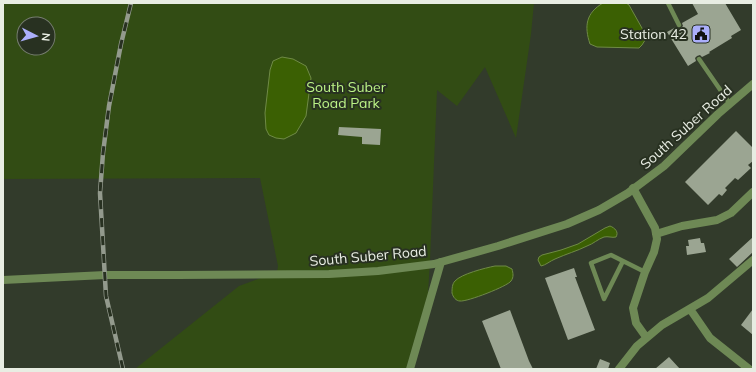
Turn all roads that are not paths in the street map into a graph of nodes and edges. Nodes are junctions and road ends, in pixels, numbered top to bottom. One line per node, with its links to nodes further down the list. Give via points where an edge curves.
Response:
1 (668, 3): 2 (lane)
2 (679, 25)
3 (699, 59): 5 (lane)
4 (753, 84): 5 (street, South Suber Road)
5 (730, 104): 6 (street, South Suber Road, via 664,166)
6 (634, 188): 8 (street); 11 (street, South Suber Road, via 599,210 567,224)
7 (753, 192): 8 (street, via 731,214 717,220)
8 (656, 234): 12 (street, via 654,252)
9 (753, 260): 14 (street, via 708,298)
10 (623, 261): 10 (lane, via 611,255 591,263 604,299); 12 (lane)
11 (441, 262): 13 (street, South Suber Road, via 329,274 105,275); 16 (street)
12 (645, 272): 15 (street, via 633,308 636,323)
13 (3, 280)
14 (690, 308): 15 (street); 18 (street, via 710,338)
15 (646, 337): 17 (street)
16 (410, 369)
17 (619, 369)
18 (750, 369)

